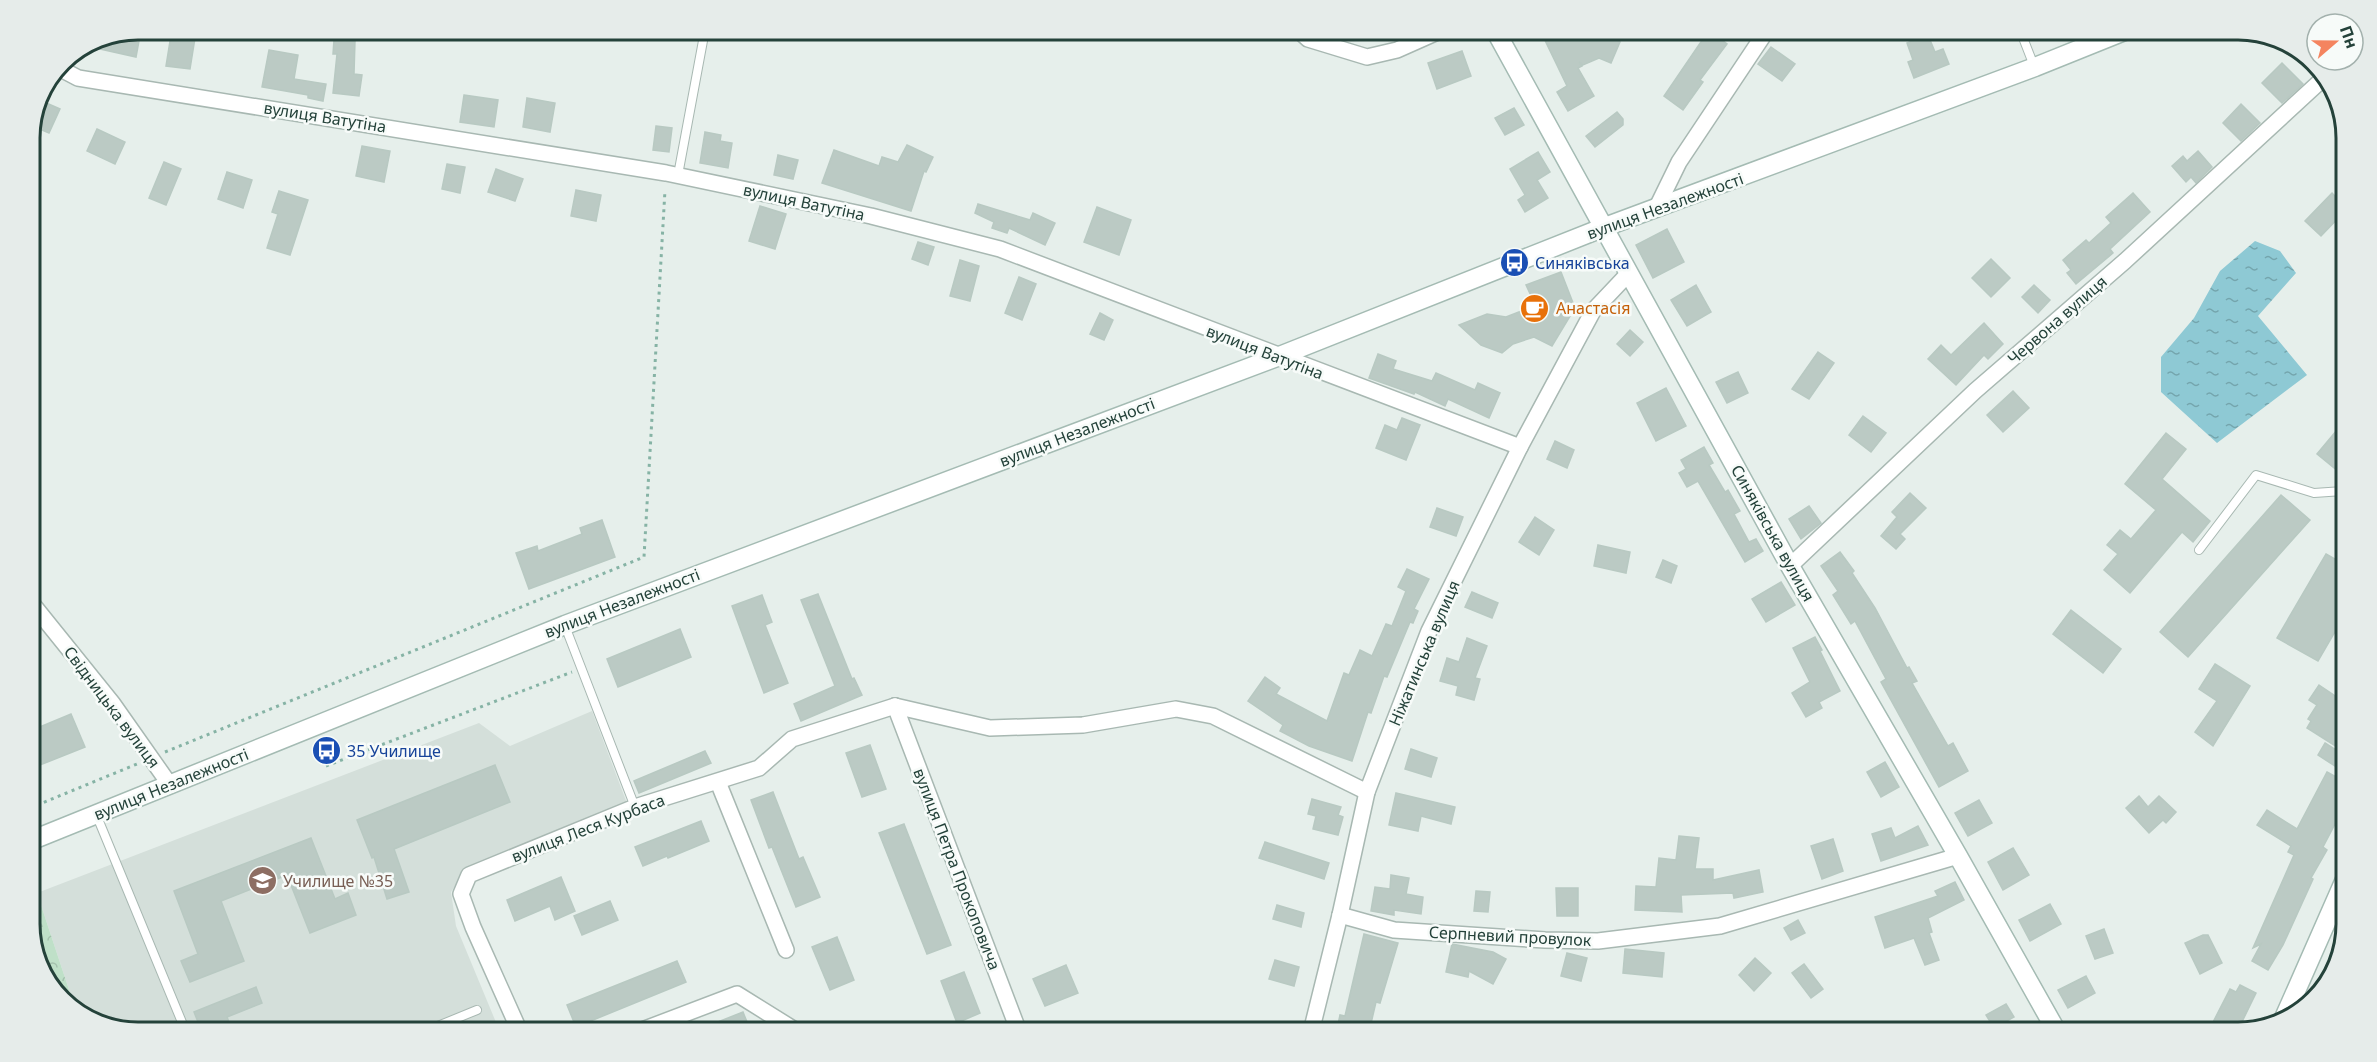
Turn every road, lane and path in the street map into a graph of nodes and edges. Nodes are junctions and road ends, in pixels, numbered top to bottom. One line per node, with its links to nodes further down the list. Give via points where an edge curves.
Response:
1 (703, 40): 11 (lane)
2 (1311, 40): 3 (street, via 1367,57)
3 (1420, 40)
4 (1500, 40): 13 (street, Синяківська вулиця)
5 (1760, 40): 12 (street, via 1679,162)
6 (2024, 40): 8 (lane)
7 (2102, 40): 8 (street, вулиця Незалежності)
8 (2035, 67): 12 (street, вулиця Незалежності)
9 (67, 72): 11 (street, вулиця Ватутіна, via 78,78)
10 (2319, 83): 19 (street, Червона вулиця, via 2125,261 1975,391)
11 (672, 174): 15 (street, вулиця Ватутіна, via 871,216 1000,249); 24 (path, via 644,557)
12 (1656, 209): 13 (street, вулиця Незалежності)
13 (1602, 228): 14 (street, Синяківська вулиця); 15 (street, вулиця Незалежності)
14 (1628, 273): 16 (street, Ніжатинська вулиця, via 1593,311); 19 (street, Синяківська вулиця)
15 (1277, 357): 16 (street, вулиця Ватутіна); 21 (street, вулиця Незалежності)
16 (1520, 447): 28 (street, Ніжатинська вулиця, via 1429,631)
17 (2336, 492): 18 (lane, via 2314,494 2256,476)
18 (2199, 550)
19 (1790, 566): 33 (street, Синяківська вулиця)
20 (41, 615): 24 (street, Свідницька вулиця)
21 (565, 625): 22 (lane); 27 (street, вулиця Незалежності)
22 (582, 668): 25 (path); 30 (lane)
23 (895, 706): 26 (street, вулиця Леся Курбаса, via 792,738 759,768); 28 (street, via 990,728 1083,725 1176,709 1213,716); 44 (street, вулиця Петра Прокоповича)
24 (151, 758): 27 (street, Свідницька вулиця); 29 (path)
25 (326, 766)
26 (718, 782): 30 (street, вулиця Леся Курбаса); 36 (street)
27 (170, 784): 31 (street, вулиця Незалежності)
28 (1367, 792): 35 (street, Ніжатинська вулиця)
29 (41, 803)
30 (634, 807): 41 (street, вулиця Леся Курбаса, via 469,875 461,894)
31 (96, 814): 32 (street, вулиця Незалежності); 39 (lane)
32 (41, 836)
33 (1958, 856): 35 (street, Серпневий провулок, via 1720,926 1598,941 1394,930); 46 (street, Синяківська вулиця)
34 (2336, 900): 37 (street)
35 (1340, 915): 45 (street, Ніжатинська вулиця)
36 (786, 950)
37 (2289, 1007)
38 (477, 1010): 40 (lane)
39 (182, 1022)
40 (448, 1022)
41 (515, 1022)
42 (663, 1022): 43 (street, via 737,994)
43 (782, 1022)
44 (1015, 1022)
45 (1313, 1022)
46 (2051, 1022)

